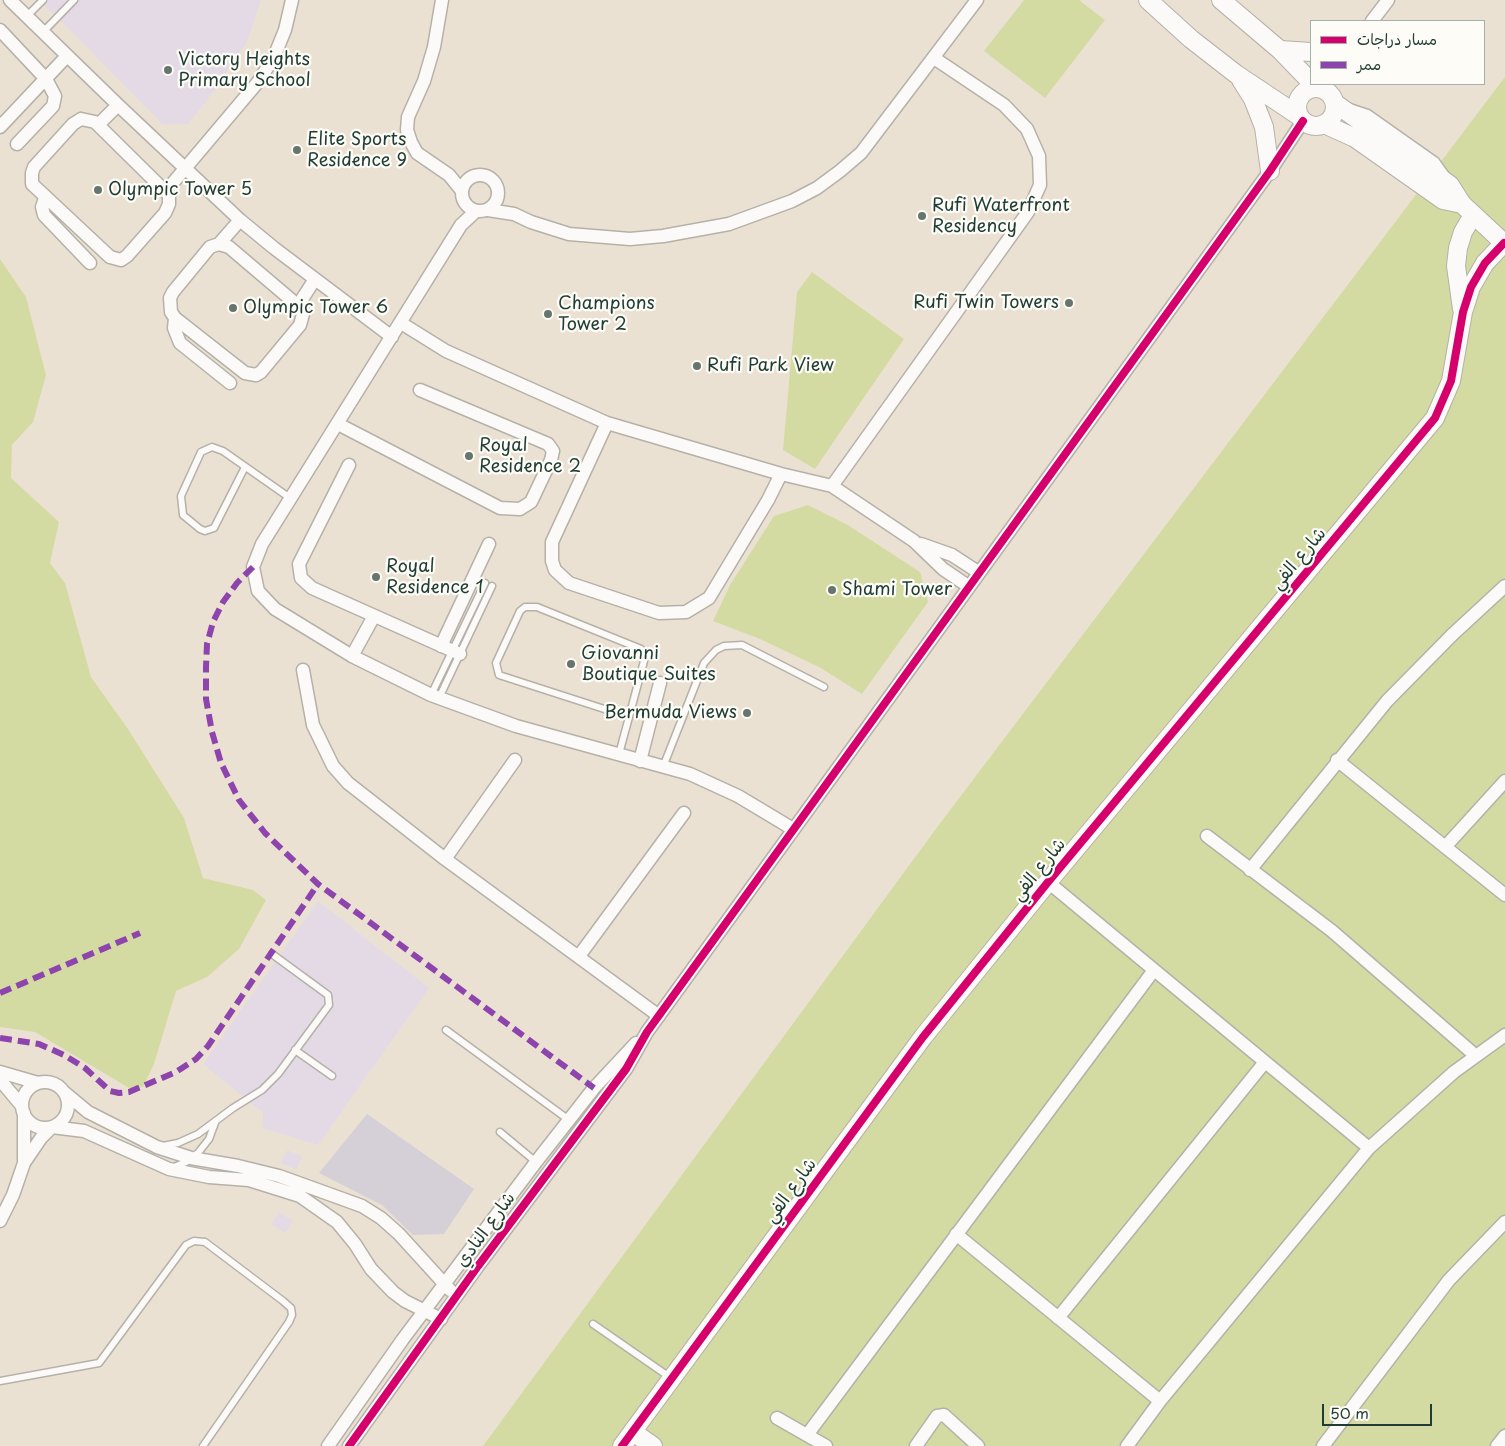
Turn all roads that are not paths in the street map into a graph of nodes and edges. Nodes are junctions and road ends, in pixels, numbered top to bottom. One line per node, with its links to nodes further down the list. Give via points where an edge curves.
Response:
1 (10, 0): 10 (street)
2 (43, 0): 10 (lane)
3 (74, 0): 13 (lane)
4 (292, 0): 29 (street, via 274,57 258,82)
5 (442, 0): 31 (street, via 434,47 408,117 408,130 410,142 417,152)
6 (976, 0): 17 (street)
7 (1148, 0): 18 (street)
8 (1221, 0): 14 (street)
9 (1388, 0): 11 (street)
10 (27, 16): 13 (street)
11 (1373, 20)
12 (0, 30): 20 (street)
13 (43, 32): 16 (street)
14 (1280, 50): 15 (street); 19 (street)
15 (1310, 52)
16 (68, 56): 20 (street); 22 (street)
17 (934, 58): 39 (street, via 861,153 840,172 817,188 761,213 696,231 630,239 569,234); 58 (street, via 1004,105 1027,129 1039,156 1040,185 1028,212)
18 (1236, 74): 24 (street); 30 (street, via 1259,112 1268,141)
19 (1310, 78)
20 (46, 79): 27 (street); 28 (street, via 53,90 54,106)
21 (1318, 85): 23 (street, via 1330,92); 24 (street, via 1300,96 1297,109)
22 (118, 105): 26 (street); 29 (street)
23 (1339, 106): 25 (street, via 1334,116); 38 (street, via 1450,185)
24 (1301, 118): 25 (street, via 1313,126); 30 (street)
25 (1324, 124): 38 (street, via 1355,138 1442,200)
26 (98, 125): 33 (street); 36 (street, via 91,120 76,121 34,168 32,184)
27 (0, 127)
28 (18, 144)
29 (185, 169): 33 (street); 40 (street)
30 (1270, 171): 62 (street)
31 (449, 175): 32 (street); 34 (street)
32 (470, 179): 34 (street); 35 (street, via 481,175 492,180)
33 (166, 191): 36 (street, via 169,204 165,213 127,256 117,260)
34 (463, 196): 37 (street); 41 (street)
35 (498, 196): 37 (street, via 496,202); 39 (street)
36 (45, 198): 44 (street, via 42,206 44,215)
37 (482, 210): 39 (street); 41 (street)
38 (1467, 210): 42 (street); 47 (street, via 1456,266)
39 (514, 214)
40 (240, 220): 43 (street); 45 (street)
41 (461, 225): 49 (street)
42 (1505, 243): 47 (street, via 1485,264 1471,287)
43 (219, 244): 46 (street, via 229,246); 48 (street, via 210,247 173,292 169,305)
44 (90, 262)
45 (315, 279): 46 (street); 50 (street)
46 (299, 304): 48 (street, via 303,314 300,325 256,375 245,373)
47 (1463, 312): 87 (street, شارع الفي, via 1451,381 1435,418)
48 (175, 318): 51 (street, via 174,328 180,343)
49 (401, 323): 50 (street); 53 (street, via 446,351)
50 (392, 337): 54 (street)
51 (230, 384)
52 (420, 390): 54 (street, via 548,444 553,451 551,460 531,502 520,509 500,508)
53 (607, 423): 57 (street); 57 (street, via 552,542 552,561 555,570 569,583 659,613 686,612 709,598)
54 (338, 424): 59 (street)
55 (349, 465): 67 (street, via 298,571 306,585)
56 (245, 467): 56 (lane, via 218,448 201,452 181,496 183,515 200,529 214,528); 59 (lane)
57 (781, 474): 58 (street)
58 (832, 486): 60 (street)
59 (290, 498): 69 (street, via 256,555 253,567 258,591 275,609)
60 (914, 541): 62 (street, via 952,555); 65 (street, via 943,569)
61 (489, 544): 68 (street)
62 (978, 572): 65 (street)
63 (485, 583): 68 (lane)
64 (492, 586): 68 (lane)
65 (968, 586): 82 (street)
66 (1505, 586): 77 (street, via 1418,667)
67 (374, 616): 68 (street); 69 (street)
68 (451, 650): 73 (lane)
69 (352, 656): 73 (street)
70 (303, 670): 85 (street, via 313,725 333,766 365,798)
71 (660, 683): 78 (street)
72 (824, 687): 79 (lane, via 742,645 733,644 716,650 704,664)
73 (435, 696): 75 (street, via 516,726)
74 (629, 717): 74 (lane, via 644,661 641,649 537,607 520,611 496,663 499,675); 75 (lane)
75 (619, 754): 78 (street)
76 (515, 760): 85 (street)
77 (1337, 760): 84 (street); 86 (street)
78 (640, 761): 79 (street)
79 (663, 767): 82 (street, via 714,784)
80 (1505, 781): 84 (street)
81 (684, 813): 90 (street)
82 (793, 830): 92 (street)
83 (1206, 836): 86 (street)
84 (1446, 847): 88 (street)
85 (444, 860): 90 (street)
86 (1250, 870): 97 (street, via 1332,931)
87 (1048, 882): 91 (street); 124 (street, شارع الفي, via 923,1036)
88 (1505, 894)
89 (272, 954): 96 (lane, via 329,999 329,1005)
90 (579, 956): 92 (street)
91 (1154, 970): 98 (street); 117 (street)
92 (659, 1016): 94 (street)
93 (446, 1030): 105 (lane)
94 (647, 1032): 105 (street, شارع النادي, via 611,1068); 119 (street, شارع النادي, via 626,1069)
95 (1505, 1035): 97 (street)
96 (295, 1050): 100 (lane); 106 (lane, via 262,1090)
97 (1476, 1056): 110 (street)
98 (1265, 1062): 110 (street); 122 (street)
99 (0, 1072): 102 (street)
100 (332, 1076)
101 (0, 1080): 104 (street)
102 (38, 1083): 103 (street, via 52,1083); 104 (street, via 26,1092)
103 (64, 1092): 107 (street, via 67,1112); 109 (street, via 88,1112)
104 (23, 1110): 107 (street, via 27,1119 38,1127); 113 (street)
105 (569, 1120): 112 (street, شارع النادي)
106 (216, 1122): 109 (lane, via 188,1139); 111 (lane, via 209,1139)
107 (52, 1127): 113 (street); 114 (street, via 99,1136)
108 (500, 1132): 112 (lane)
109 (157, 1147): 111 (street)
110 (1369, 1148): 126 (street)
111 (191, 1158): 114 (lane); 118 (street, via 279,1176 362,1206 398,1234)
112 (536, 1162): 118 (street, شارع النادي)
113 (24, 1163): 115 (street, via 14,1195)
114 (169, 1169): 120 (street, via 249,1180 300,1196 336,1222 381,1281)
115 (0, 1221)
116 (1505, 1222): 139 (street, via 1449,1280)
117 (956, 1234): 122 (street); 128 (street)
118 (444, 1284): 119 (street); 120 (street, شارع النادي)
119 (456, 1298): 121 (street, شارع النادي)
120 (424, 1311): 121 (street); 132 (street, شارع النادي)
121 (441, 1318): 133 (street, شارع النادي)
122 (1058, 1318): 126 (street)
123 (593, 1324): 124 (lane)
124 (672, 1378): 130 (street, شارع الفي)
125 (0, 1381): 131 (lane, via 99,1363 186,1245 194,1241 205,1242 283,1301 291,1308 292,1315)
126 (1160, 1401): 138 (street)
127 (777, 1418): 128 (street)
128 (807, 1435): 135 (street)
129 (1505, 1436): 140 (street)
130 (627, 1439): 134 (street)
131 (203, 1446)
132 (328, 1446)
133 (350, 1446)
134 (653, 1446)
135 (826, 1446)
136 (916, 1446): 137 (street, via 937,1416 944,1414)
137 (978, 1446)
138 (1127, 1446)
139 (1323, 1446)
140 (1497, 1446)

